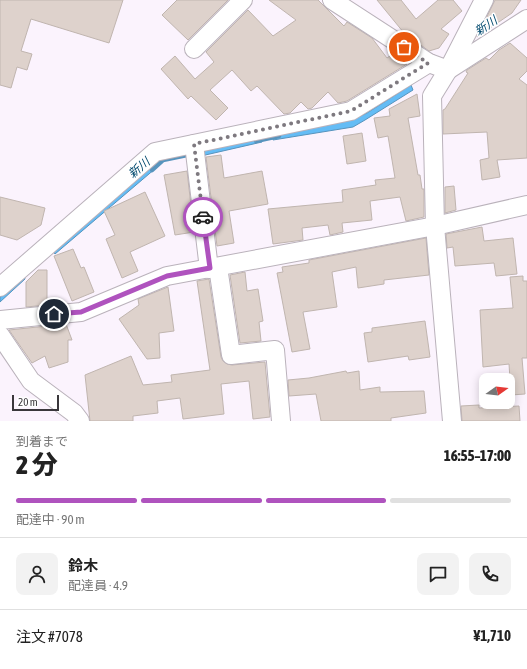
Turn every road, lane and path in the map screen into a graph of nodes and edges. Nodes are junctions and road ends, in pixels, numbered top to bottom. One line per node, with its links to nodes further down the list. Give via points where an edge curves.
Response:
1 (243, 0): 5 (street)
2 (332, 0): 6 (street)
3 (484, 0): 7 (street)
4 (527, 19): 7 (street)
5 (194, 49)
6 (428, 63): 7 (street); 8 (street, via 351,111)
7 (448, 70): 10 (street, via 432,96)
8 (195, 150): 11 (street); 12 (street, via 155,152)
9 (527, 205): 10 (street)
10 (435, 226): 11 (street); 17 (street)
11 (214, 268): 13 (street, via 167,276 81,312); 16 (street, via 231,355 275,350)
12 (0, 287)
13 (0, 320)
14 (0, 336): 15 (street, via 31,381 74,412)
15 (80, 421)
16 (281, 421)
17 (452, 421)

